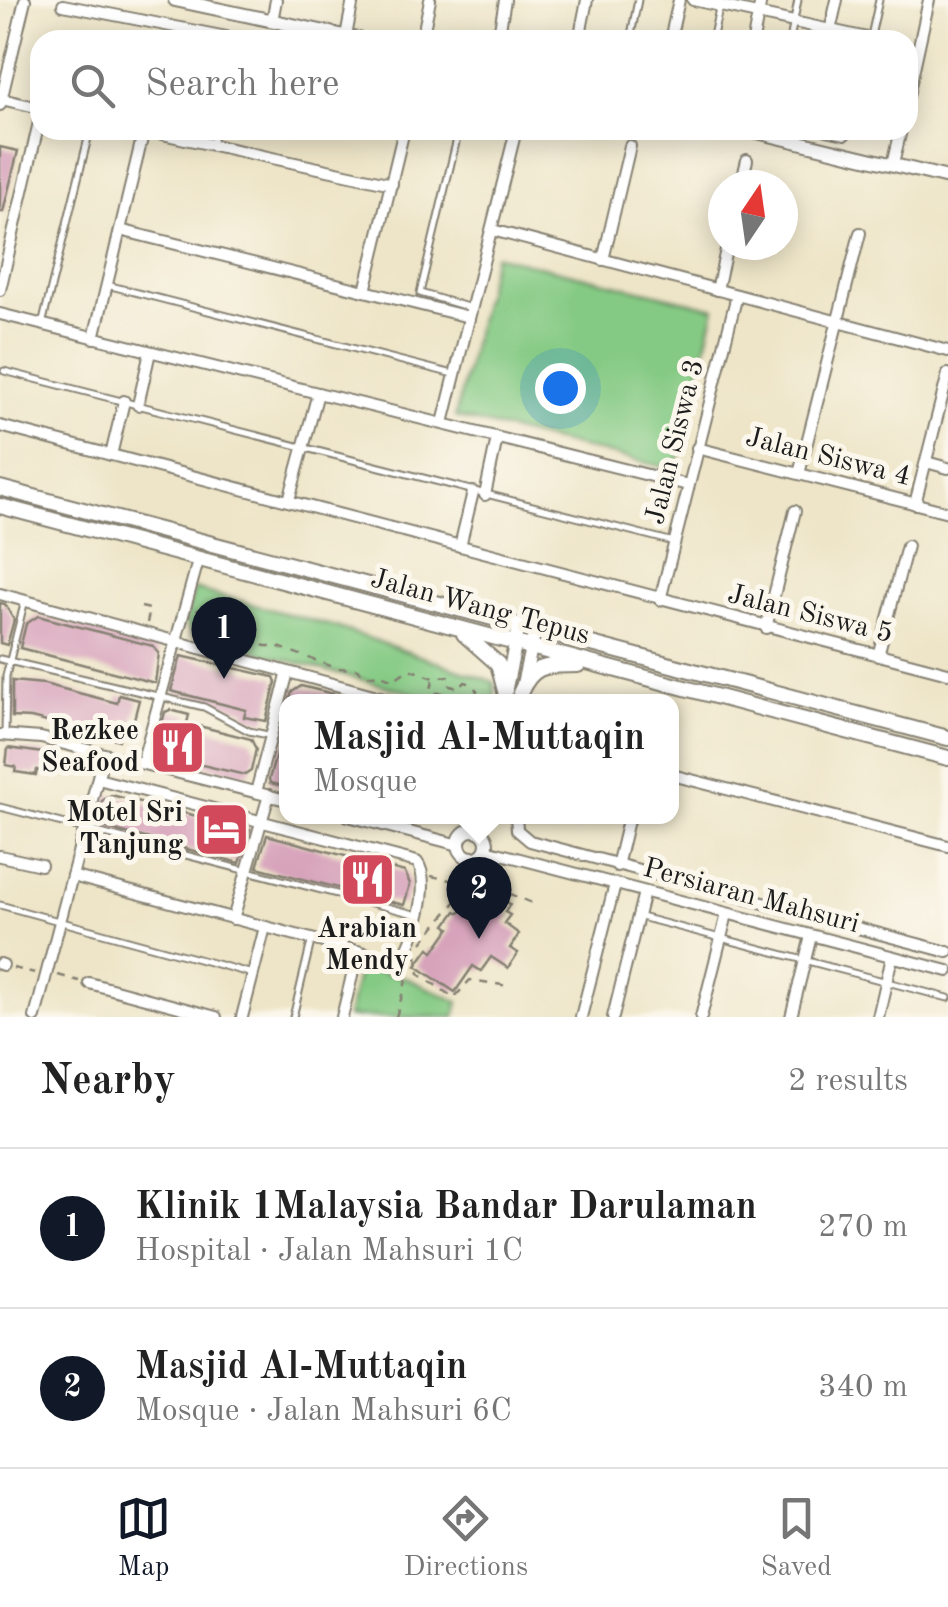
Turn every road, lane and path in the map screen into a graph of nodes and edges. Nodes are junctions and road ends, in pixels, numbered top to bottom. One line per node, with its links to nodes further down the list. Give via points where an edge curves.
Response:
1 (25, 0): 37 (street)
2 (174, 0): 16 (street)
3 (276, 0): 20 (street)
4 (353, 0): 24 (street)
5 (430, 0): 25 (street)
6 (505, 0): 26 (street)
7 (587, 0): 27 (street)
8 (638, 0): 28 (lane)
9 (679, 0): 29 (street)
10 (693, 0): 17 (street)
11 (761, 0): 19 (street)
12 (798, 0): 21 (lane)
13 (837, 0): 34 (street)
14 (878, 0): 35 (lane)
15 (928, 0): 36 (street)
16 (203, 3): 20 (street)
17 (721, 3): 19 (street); 30 (lane)
18 (63, 6): 22 (street)
19 (758, 14): 21 (street); 31 (street)
20 (272, 21): 23 (street)
21 (794, 22): 32 (lane); 33 (street)
22 (187, 30)
23 (316, 30)
24 (347, 30)
25 (424, 30)
26 (500, 30)
27 (580, 30)
28 (632, 30)
29 (672, 30)
30 (714, 30)
31 (755, 30)
32 (792, 30)
33 (816, 30)
34 (830, 30)
35 (874, 30)
36 (918, 33)
37 (1, 102): 38 (street)
38 (30, 106)
39 (35, 140): 62 (street)
40 (88, 140): 69 (lane)
41 (142, 140): 56 (street)
42 (189, 140): 49 (street)
43 (213, 140): 49 (lane)
44 (401, 140): 55 (street)
45 (457, 140): 66 (lane, via 420,293)
46 (514, 140): 57 (street)
47 (791, 140): 52 (street)
48 (898, 140): 52 (street)
49 (212, 145): 55 (street)
50 (630, 146): 59 (street)
51 (747, 160): 53 (street)
52 (893, 164): 54 (street)
53 (745, 170)
54 (948, 178)
55 (392, 184): 64 (street)
56 (120, 230): 61 (street); 64 (street)
57 (492, 230): 59 (street); 66 (street)
58 (860, 233): 68 (street)
59 (603, 260): 63 (street)
60 (724, 260): 63 (street)
61 (107, 285): 70 (street); 74 (lane)
62 (0, 290)
63 (717, 290): 65 (street)
64 (365, 291): 66 (street)
65 (737, 295): 68 (street); 82 (street, Jalan Siswa 3)
66 (470, 312): 74 (street)
67 (0, 314): 69 (street)
68 (838, 322): 71 (street); 87 (street)
69 (42, 325): 70 (street)
70 (94, 338): 72 (street)
71 (948, 351)
72 (150, 352): 76 (street); 78 (street)
73 (4, 371): 77 (lane)
74 (456, 374): 79 (street)
75 (948, 374): 85 (street)
76 (318, 393): 79 (street); 83 (street)
77 (124, 401): 78 (lane); 84 (street)
78 (138, 405): 83 (lane)
79 (443, 423): 81 (street)
80 (0, 426): 84 (street, Jalan Siswa 5)
81 (497, 438): 88 (street); 91 (street)
82 (697, 448): 87 (street, Jalan Siswa 4); 88 (street, Jalan Siswa 3)
83 (303, 449): 90 (lane); 92 (street)
84 (111, 454): 92 (street, Jalan Siswa 5)
85 (926, 462): 86 (street); 93 (street)
86 (948, 468)
87 (799, 474): 93 (street, Jalan Siswa 4)
88 (688, 485): 97 (street, Jalan Siswa 3)
89 (0, 488): 107 (main road, Jalan Wang Tepus)
90 (473, 492): 91 (lane); 98 (street)
91 (486, 495): 97 (lane)
92 (289, 500): 98 (street, Jalan Siswa 5)
93 (916, 504): 96 (street, Jalan Siswa 4)
94 (0, 506): 100 (main road, Jalan Wang Tepus)
95 (795, 510): 108 (street)
96 (948, 512)
97 (674, 542): 103 (street, Jalan Siswa 3)
98 (460, 546): 103 (street, Jalan Siswa 5)
99 (907, 546): 113 (street)
100 (198, 561): 104 (street); 106 (main road, Jalan Wang Tepus)
101 (0, 594): 102 (street)
102 (25, 600): 109 (street); 115 (lane)
103 (660, 600): 108 (street, Jalan Siswa 5)
104 (186, 606): 110 (street); 120 (path, via 216,633 239,642 276,646 365,676 393,680 410,669)
105 (141, 607): 109 (path, via 150,609)
106 (452, 626): 111 (main road, Jalan Wang Tepus); 125 (main road, via 490,653)
107 (527, 628): 111 (street); 112 (street); 134 (main road, Jalan Wang Tepus)
108 (766, 628): 113 (street, Jalan Siswa 5)
109 (144, 632): 110 (street)
110 (176, 641): 117 (street); 129 (street)
111 (516, 644): 112 (main road, Jalan Wang Tepus); 126 (street)
112 (531, 648): 116 (main road, Jalan Wang Tepus); 127 (street)
113 (878, 656): 118 (street, Jalan Siswa 5)
114 (0, 659): 115 (lane)
115 (10, 661): 119 (lane); 129 (lane)
116 (598, 666): 128 (main road, via 544,666); 136 (main road, Jalan Wang Tepus)
117 (288, 672): 121 (street); 122 (street)
118 (948, 673)
119 (3, 677): 132 (lane)
120 (434, 678): 123 (path, via 431,690); 124 (path, via 449,676 450,686 460,688 472,684)
121 (282, 694)
122 (369, 694)
123 (446, 694)
124 (476, 694)
125 (511, 694)
126 (512, 694)
127 (513, 694)
128 (514, 694)
129 (161, 696): 131 (lane); 137 (street)
130 (279, 706): 131 (street)
131 (272, 733): 133 (lane); 140 (street)
132 (3, 734): 135 (street)
133 (279, 734)
134 (948, 738)
135 (104, 754): 137 (street); 139 (street)
136 (948, 758)
137 (142, 763): 140 (street)
138 (679, 777): 154 (street)
139 (98, 779): 144 (street); 151 (street)
140 (256, 792): 141 (street)
141 (269, 795): 142 (street); 144 (street)
142 (279, 798)
143 (0, 808): 151 (lane)
144 (260, 821): 159 (street, via 405,856); 161 (street)
145 (378, 824): 152 (street)
146 (471, 824): 152 (street)
147 (473, 824): 153 (street)
148 (490, 824): 153 (street)
149 (516, 824): 155 (street, via 523,837)
150 (627, 824): 158 (street)
151 (84, 829): 161 (lane); 162 (street)
152 (460, 846): 153 (street, via 474,858)
153 (489, 846): 160 (street, Persiaran Mahsuri); 165 (path)
154 (948, 846)
155 (563, 850): 158 (street); 160 (street)
156 (0, 856): 157 (street)
157 (41, 865)
158 (617, 866): 179 (street)
159 (422, 869): 164 (path); 170 (street)
160 (559, 869): 163 (street, Persiaran Mahsuri)
161 (246, 870): 170 (lane); 172 (street)
162 (72, 876): 172 (street); 173 (street)
163 (615, 884): 166 (street, Persiaran Mahsuri); 197 (street)
164 (468, 886): 165 (path); 189 (path, via 423,942 417,971 454,998 470,980)
165 (485, 886): 167 (path)
166 (644, 892): 169 (street, Persiaran Mahsuri); 171 (street)
167 (532, 903)
168 (0, 905): 173 (lane)
169 (727, 914): 175 (street, Persiaran Mahsuri); 176 (street)
170 (418, 915): 182 (street)
171 (638, 916): 176 (lane); 198 (street)
172 (233, 918): 174 (street)
173 (60, 920): 185 (street); 186 (lane)
174 (265, 927): 177 (street); 186 (street)
175 (811, 936): 180 (street, Persiaran Mahsuri); 181 (street)
176 (721, 938): 181 (lane); 199 (street)
177 (312, 939): 178 (street); 194 (lane)
178 (358, 951): 182 (street); 195 (street)
179 (948, 952)
180 (892, 957): 184 (street, Persiaran Mahsuri); 187 (street)
181 (804, 960): 187 (lane); 200 (street)
182 (400, 961): 196 (path, via 406,981)
183 (2, 965): 185 (path)
184 (948, 971)
185 (46, 974): 188 (path); 191 (street)
186 (253, 974): 193 (street)
187 (886, 982): 190 (lane); 201 (street)
188 (89, 983): 192 (street)
189 (510, 986)
190 (948, 998)
191 (35, 1017)
192 (216, 1017)
193 (242, 1017)
194 (292, 1017)
195 (342, 1017)
196 (396, 1017)
197 (581, 1017)
198 (613, 1017)
199 (701, 1017)
200 (790, 1017)
201 (878, 1017)

